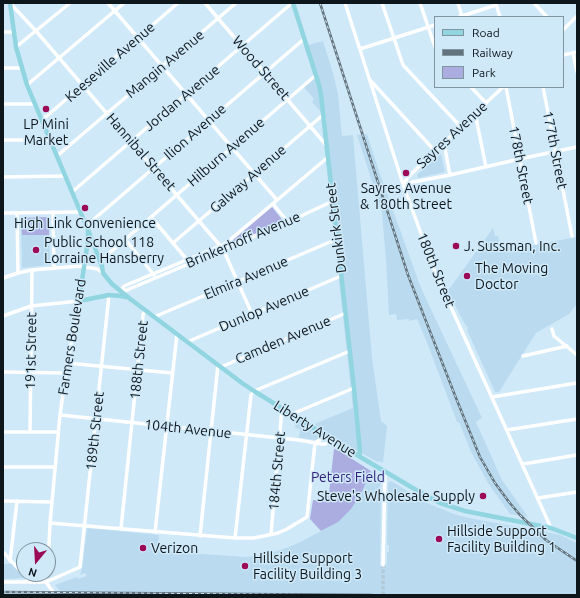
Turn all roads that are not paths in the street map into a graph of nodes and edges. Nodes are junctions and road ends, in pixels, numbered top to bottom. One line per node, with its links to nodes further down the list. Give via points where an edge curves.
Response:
1 (10, 3): 25 (street, Hannibal Street); 27 (main road, Farmers Boulevard)
2 (70, 3): 25 (street)
3 (108, 3): 15 (street)
4 (124, 3): 15 (street)
5 (178, 3): 28 (street, Keeseville Avenue)
6 (205, 3): 21 (street, Wood Street)
7 (236, 3): 21 (street, Mangin Avenue)
8 (292, 3): 30 (main road, Dunkirk Street); 32 (street, Jordan Avenue)
9 (345, 3): 34 (street, 180th Street)
10 (382, 3): 29 (street)
11 (420, 3): 23 (street)
12 (458, 3): 16 (street)
13 (534, 3): 19 (street)
14 (496, 4): 17 (street); 18 (street)
15 (114, 11): 28 (street); 37 (street)
16 (461, 16)
17 (464, 16)
18 (500, 16)
19 (546, 16)
20 (577, 16): 24 (street)
21 (218, 19): 32 (street, Wood Street); 38 (street, Mangin Avenue)
22 (434, 25): 23 (street)
23 (428, 27): 29 (street); 31 (street)
24 (564, 29)
25 (36, 31): 33 (street); 37 (street, Hannibal Street)
26 (3, 32): 27 (street)
27 (14, 32): 33 (main road, Farmers Boulevard)
28 (138, 38): 38 (street); 46 (street, Keeseville Avenue)
29 (394, 38): 34 (street); 62 (street, via 403,65)
30 (304, 39): 42 (street, Ilion Avenue); 43 (main road, Dunkirk Street)
31 (434, 45)
32 (242, 46): 42 (street, Wood Street); 51 (street, Jordan Avenue)
33 (16, 47): 40 (main road, Farmers Boulevard)
34 (360, 49): 44 (street, 180th Street)
35 (575, 52): 36 (street); 41 (street)
36 (564, 55)
37 (60, 58): 45 (street); 46 (street, Hannibal Street)
38 (162, 66): 51 (street); 57 (street, Mangin Avenue)
39 (3, 68): 40 (street)
40 (22, 68): 45 (main road, Farmers Boulevard)
41 (577, 72)
42 (264, 73): 52 (street, Wood Street); 60 (street, Ilion Avenue)
43 (316, 75): 52 (street, Hilburn Avenue); 58 (main road, Dunkirk Street)
44 (370, 79): 72 (street); 83 (street, 180th Street)
45 (27, 85): 55 (main road, Farmers Boulevard)
46 (83, 85): 57 (street, Hannibal Street); 59 (street, Keeseville Avenue)
47 (472, 88): 53 (street)
48 (502, 88): 53 (street, Sayres Avenue)
49 (506, 88): 76 (street, 178th Street)
50 (543, 88): 73 (street, 177th Street)
51 (186, 94): 60 (street); 67 (street, Jordan Avenue)
52 (288, 99): 61 (street, Wood Street); 70 (street, Hilburn Avenue)
53 (486, 103): 56 (street, Sayres Avenue)
54 (3, 104): 55 (street)
55 (34, 104): 59 (main road, Farmers Boulevard)
56 (475, 113): 62 (street, Sayres Avenue); 77 (street)
57 (107, 114): 67 (street, Hannibal Street); 74 (street, Mangin Avenue)
58 (323, 115): 61 (street, Galway Avenue); 64 (main road, Dunkirk Street)
59 (41, 120): 66 (main road, Farmers Boulevard)
60 (209, 120): 70 (street); 78 (street, Ilion Avenue)
61 (310, 126): 63 (street, Wood Street); 79 (street, Galway Avenue)
62 (461, 127): 68 (street, Sayres Avenue)
63 (317, 134): 64 (street); 69 (street, Wood Street)
64 (325, 136): 69 (main road, Dunkirk Street)
65 (3, 140): 66 (street)
66 (49, 140): 74 (main road, Farmers Boulevard)
67 (131, 141): 78 (street, Hannibal Street); 84 (street, Jordan Avenue)
68 (444, 143): 72 (street, Sayres Avenue); 80 (street)
69 (326, 145): 75 (main road, Dunkirk Street)
70 (232, 147): 79 (street); 85 (street, Hilburn Avenue)
71 (577, 147): 73 (street)
72 (435, 151): 83 (street, Sayres Avenue)
73 (556, 151): 76 (street); 97 (street, 177th Street)
74 (57, 156): 81 (main road, Farmers Boulevard)
75 (327, 158): 86 (street); 87 (main road, Dunkirk Street)
76 (520, 159): 77 (street); 101 (street, 178th Street)
77 (486, 167): 80 (street)
78 (154, 168): 85 (street, Hannibal Street); 96 (street, Ilion Avenue)
79 (255, 173): 86 (street); 94 (street, Galway Avenue)
80 (450, 175): 83 (street)
81 (65, 176): 82 (street); 84 (main road, Farmers Boulevard)
82 (3, 177)
83 (403, 184): 142 (street, 180th Street, via 435,272)
84 (72, 192): 90 (main road, Farmers Boulevard)
85 (177, 195): 93 (street, Hilburn Avenue); 94 (street, Hannibal Street)
86 (278, 200): 88 (street)
87 (333, 201): 95 (street, Brinkerhoff Avenue); 98 (main road, Dunkirk Street)
88 (273, 204): 95 (street); 102 (street)
89 (53, 212): 90 (street); 92 (street); 106 (street)
90 (81, 212): 96 (main road, Farmers Boulevard)
91 (3, 213): 92 (street)
92 (17, 213): 108 (street)
93 (150, 217): 99 (street, Hilburn Avenue); 100 (street)
94 (199, 221): 100 (street, Galway Avenue); 102 (street, Hannibal Street)
95 (288, 222): 102 (street, Brinkerhoff Avenue)
96 (87, 228): 103 (main road, Liberty Avenue); 105 (main road, Farmers Boulevard)
97 (572, 236)
98 (337, 239): 111 (main road, Dunkirk Street); 113 (street, Elmira Avenue)
99 (124, 240): 103 (street, Hilburn Avenue); 110 (street)
100 (173, 243): 104 (street)
101 (536, 243)
102 (222, 247): 104 (street, Brinkerhoff Avenue); 113 (street, Hannibal Street)
103 (100, 261): 109 (main road, Liberty Avenue)
104 (188, 262): 110 (street, Brinkerhoff Avenue)
105 (84, 266): 106 (street); 109 (street, Liberty Avenue); 117 (main road, Farmers Boulevard)
106 (54, 268): 107 (street)
107 (32, 270): 108 (street); 118 (street, 191st Street)
108 (18, 273): 112 (street)
109 (103, 273): 114 (main road, Liberty Avenue)
110 (155, 276): 114 (street, Brinkerhoff Avenue)
111 (341, 276): 120 (main road, Dunkirk Street); 121 (street, Dunlop Avenue)
112 (3, 278)
113 (238, 281): 121 (street, Hannibal Street); 123 (street, Elmira Avenue)
114 (121, 291): 116 (main road, Liberty Avenue)
115 (109, 295): 116 (main road); 117 (main road); 132 (street, 189th Street)
116 (129, 298): 119 (main road, Liberty Avenue)
117 (79, 300): 118 (street); 131 (street, Farmers Boulevard)
118 (31, 306): 122 (street); 136 (street, 191st Street)
119 (145, 310): 123 (main road, Liberty Avenue); 134 (street, 188th Street)
120 (346, 313): 128 (main road, Dunkirk Street); 133 (street, Camden Avenue)
121 (252, 314): 126 (street, Dunlop Avenue)
122 (3, 316)
123 (154, 317): 125 (main road, Liberty Avenue)
124 (552, 329): 127 (street, via 554,336)
125 (177, 334): 126 (main road, Liberty Avenue); 138 (street)
126 (187, 342): 133 (main road, Liberty Avenue)
127 (567, 346): 129 (street); 130 (street)
128 (350, 351): 140 (main road, Dunkirk Street); 141 (street)
129 (523, 356)
130 (577, 356)
131 (67, 363): 132 (street); 137 (street, Farmers Boulevard)
132 (102, 366): 134 (street); 146 (street, 189th Street)
133 (219, 366): 141 (main road, Liberty Avenue); 151 (street)
134 (138, 370): 138 (street); 148 (street, 188th Street)
135 (3, 372): 136 (street)
136 (31, 372): 137 (street); 153 (street, 191st Street)
137 (66, 373): 145 (street, Farmers Boulevard)
138 (172, 373): 149 (street)
139 (577, 383): 142 (street)
140 (354, 388): 144 (street); 161 (main road, Dunkirk Street, via 360,452)
141 (254, 391): 143 (main road, Liberty Avenue); 156 (street, via 250,395)
142 (492, 397): 150 (street, 180th Street)
143 (282, 408): 144 (main road, Liberty Avenue); 158 (street, 184th Street)
144 (292, 414): 155 (main road, Liberty Avenue)
145 (60, 415): 146 (street, 104th Avenue); 154 (street, Farmers Boulevard)
146 (96, 419): 148 (street, 104th Avenue); 172 (street, 189th Street)
147 (577, 419): 150 (street)
148 (132, 423): 149 (street, 104th Avenue); 174 (street, 188th Street)
149 (167, 427): 151 (street, 104th Avenue); 175 (street)
150 (507, 430): 162 (street, 180th Street)
151 (211, 431): 156 (street, 104th Avenue); 177 (street)
152 (3, 432): 153 (street)
153 (30, 432): 154 (street)
154 (58, 432): 164 (street, Farmers Boulevard)
155 (323, 434): 157 (main road, Liberty Avenue); 159 (street)
156 (246, 435): 158 (street, 104th Avenue); 178 (street)
157 (329, 438): 159 (street, 104th Avenue, via 325,444); 161 (main road, Liberty Avenue)
158 (280, 439): 159 (street, 104th Avenue); 176 (street, 184th Street)
159 (315, 443): 176 (street, via 307,517 287,529)
160 (577, 455): 162 (street)
161 (358, 456): 165 (main road, Liberty Avenue)
162 (523, 464): 167 (street, 180th Street)
163 (3, 467): 164 (street)
164 (55, 467): 170 (street, Farmers Boulevard)
165 (385, 472): 173 (main road, Liberty Avenue, via 450,507); 183 (street)
166 (577, 492): 167 (street)
167 (538, 498): 173 (street, 180th Street)
168 (3, 501): 169 (street)
169 (17, 501): 170 (street); 182 (street)
170 (52, 502): 171 (street, Farmers Boulevard)
171 (50, 523): 172 (street); 180 (street, Farmers Boulevard)
172 (86, 525): 174 (street); 185 (street, 189th Street, via 80,568)
173 (551, 528): 179 (main road, Liberty Avenue)
174 (121, 529): 175 (street)
175 (155, 532): 177 (street)
176 (271, 534): 178 (street, via 254,538)
177 (200, 536): 178 (street)
178 (235, 538)
179 (577, 538)
180 (49, 542)
181 (3, 552): 182 (street)
182 (10, 561): 184 (street)
183 (383, 565)
184 (16, 567)
185 (56, 578)
186 (3, 582): 187 (street)
187 (16, 582)
188 (46, 582): 189 (street)
189 (55, 595)

